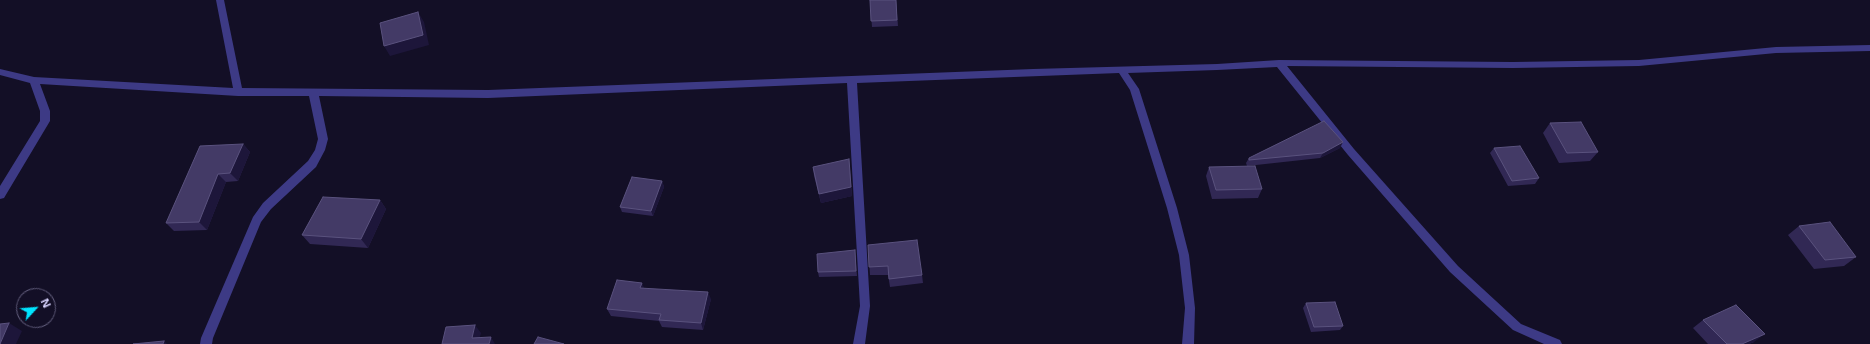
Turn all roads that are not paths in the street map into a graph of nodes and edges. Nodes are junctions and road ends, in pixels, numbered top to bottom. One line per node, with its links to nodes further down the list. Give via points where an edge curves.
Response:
1 (220, 0): 8 (street)
2 (1870, 48): 3 (street, via 1776,50 1639,63)
3 (1279, 63): 4 (street); 14 (street, via 1351,152 1454,269 1517,327)
4 (1120, 69): 7 (street); 13 (street, via 1134,89 1172,208 1184,255 1190,308)
5 (0, 72): 6 (street)
6 (34, 80): 8 (street); 10 (street, via 46,121)
7 (852, 80): 9 (street, via 488,94); 12 (street, via 865,306)
8 (238, 92): 9 (street)
9 (313, 92): 11 (street, via 323,139 320,150 312,164 267,206 257,220)
10 (0, 195)
11 (206, 344)
12 (859, 344)
13 (1188, 344)
14 (1556, 344)

